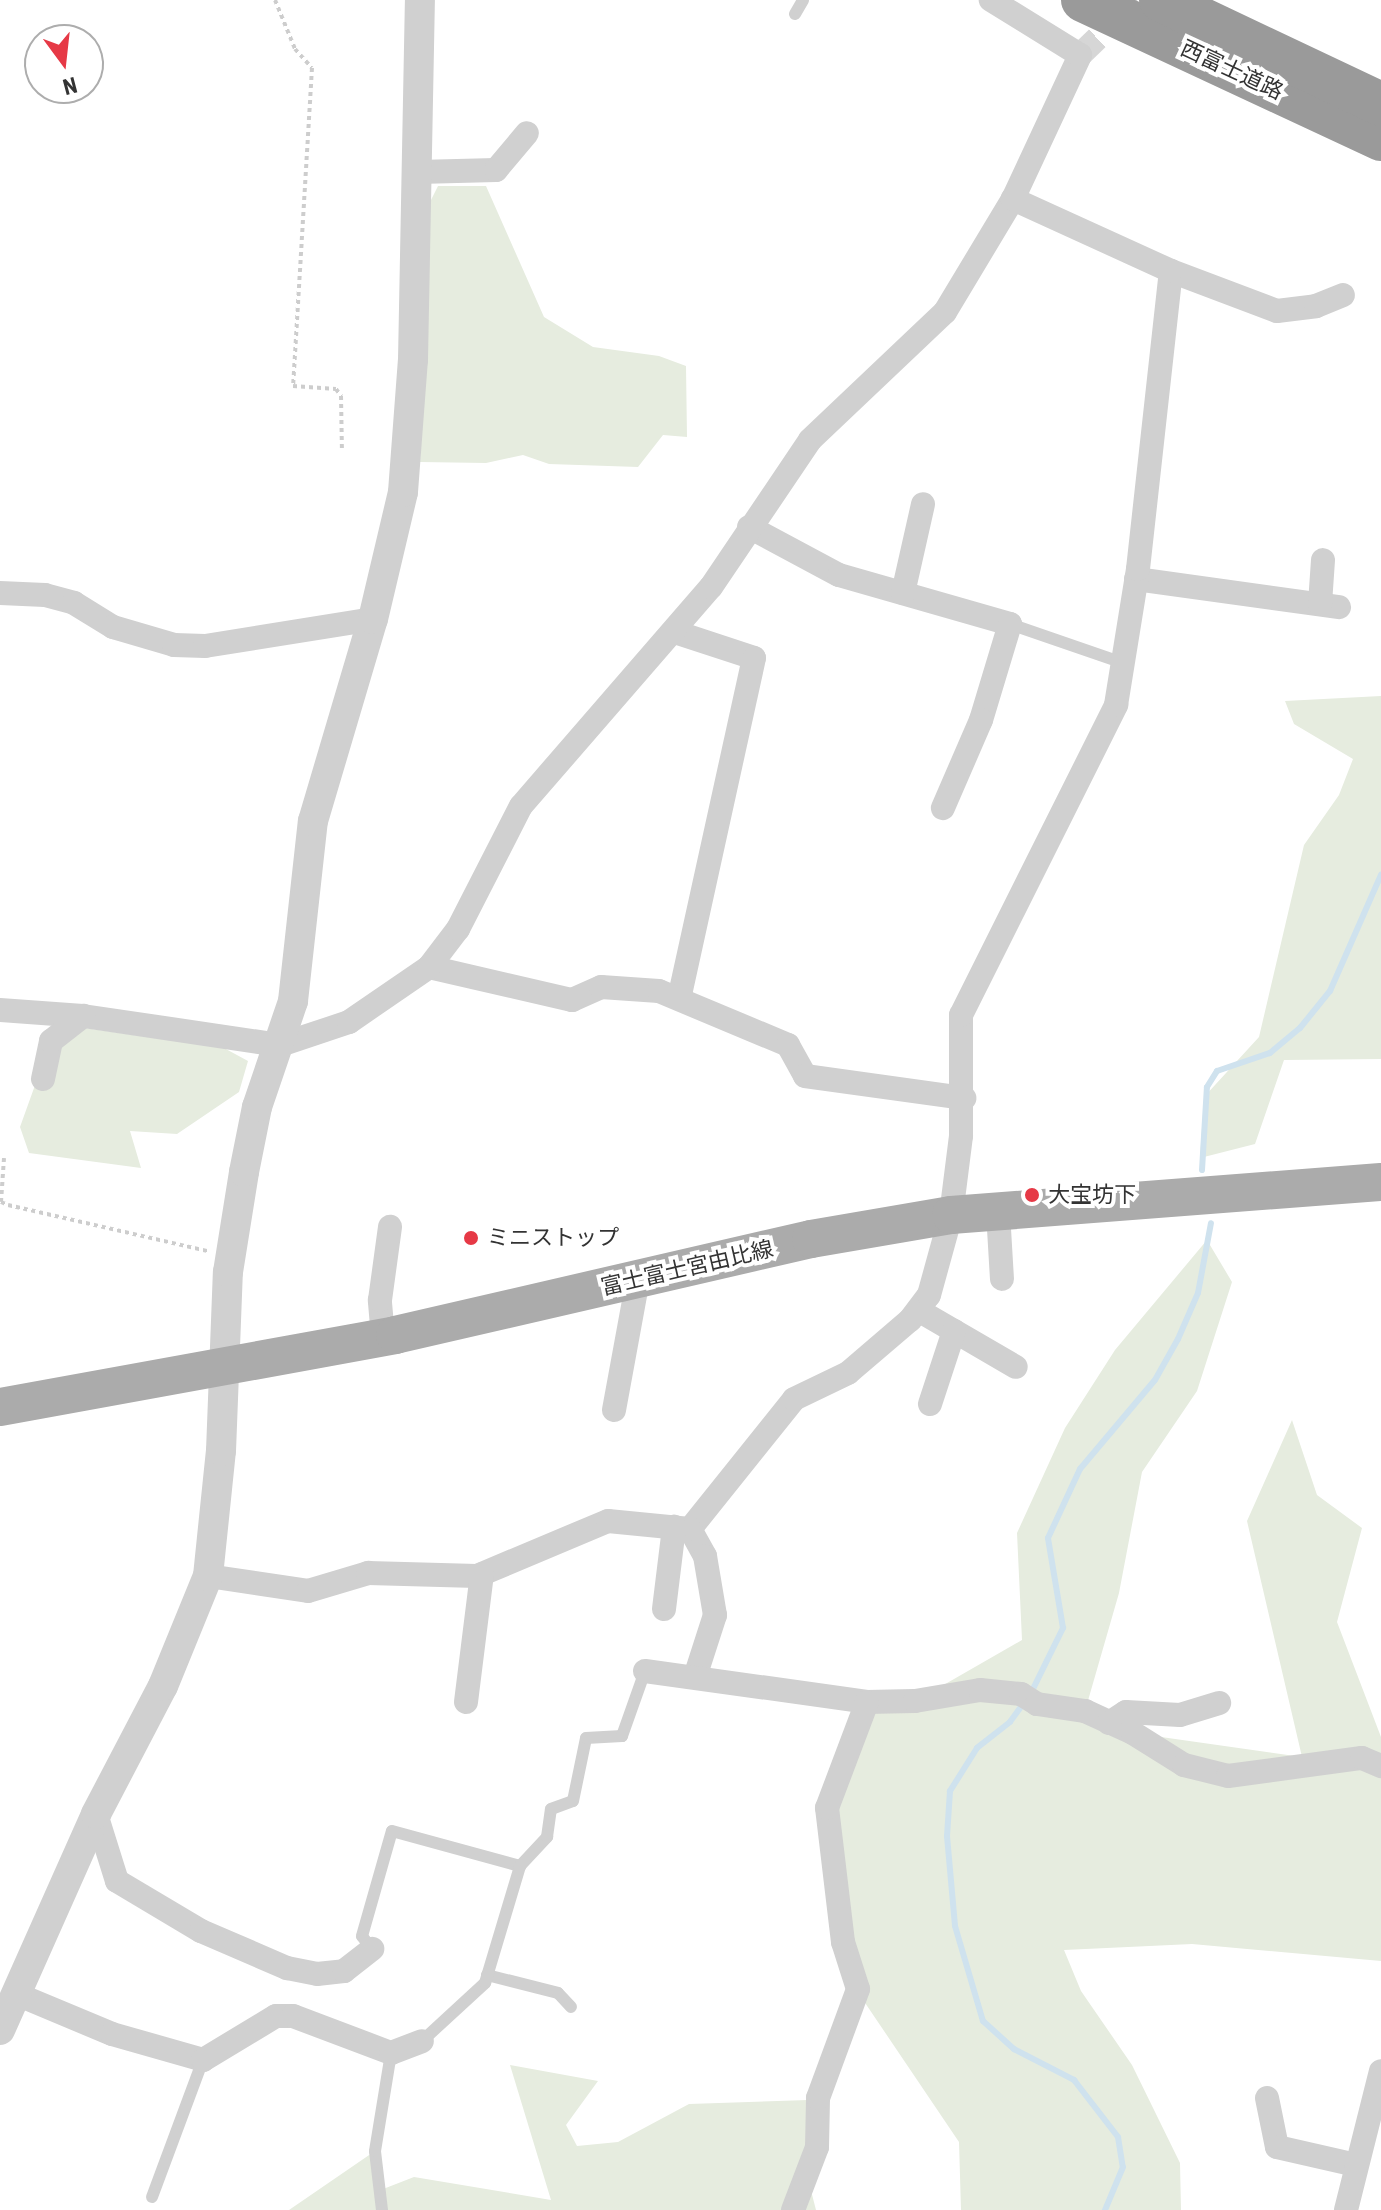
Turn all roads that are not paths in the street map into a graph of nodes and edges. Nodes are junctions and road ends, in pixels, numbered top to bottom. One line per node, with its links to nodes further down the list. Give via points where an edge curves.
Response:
1 (420, 0): 10 (street)
2 (803, 0): 6 (lane)
3 (991, 0): 11 (street, via 1080,55)
4 (1083, 0): 9 (highway, 西富士道路)
5 (1161, 0): 7 (highway, 西富士道路)
6 (795, 14)
7 (1381, 104)
8 (527, 133): 10 (street, via 496,170 471,175)
9 (1381, 139)
10 (418, 172): 20 (street, via 403,492)
11 (1013, 199): 12 (street); 15 (street, via 945,312 814,436)
12 (1171, 271): 13 (street, via 1277,311 1316,306); 17 (street)
13 (1343, 295)
14 (923, 504): 19 (street)
15 (749, 527): 19 (street, via 839,575); 22 (street)
16 (1323, 560): 17 (street, via 1329,606)
17 (1136, 579): 23 (street)
18 (0, 593): 20 (street, via 45,595 74,603 113,627 174,645 205,646)
19 (903, 593): 21 (street)
20 (373, 619): 29 (street, via 313,821 293,1001)
21 (1010, 624): 23 (lane); 24 (street, via 981,720)
22 (675, 632): 25 (street, via 521,806 458,929); 26 (street, via 754,658)
23 (1123, 663): 31 (street, via 1116,705 1097,748 961,1015)
24 (943, 808)
25 (429, 967): 26 (street, via 572,1000 601,987 659,991); 29 (street, via 349,1022)
26 (679, 999): 31 (street, via 788,1045 805,1076)
27 (0, 1010): 28 (street)
28 (83, 1016): 29 (street); 30 (street, via 51,1041)
29 (280, 1045): 42 (street, via 257,1107 230,1256)
30 (43, 1079)
31 (964, 1098): 34 (street)
32 (1381, 1182): 33 (main road, 富士富士宮由比線)
33 (998, 1212): 34 (main road, 富士富士宮由比線); 37 (street)
34 (951, 1215): 36 (main road, 富士富士宮由比線, via 811,1239); 38 (street, via 937,1273)
35 (390, 1227): 40 (street, via 380,1300)
36 (638, 1279): 40 (main road, 富士富士宮由比線); 45 (street)
37 (1002, 1279)
38 (918, 1310): 39 (street); 46 (street, via 848,1373 794,1399)
39 (954, 1331): 41 (street); 43 (street)
40 (383, 1337): 42 (main road, 富士富士宮由比線)
41 (1016, 1367)
42 (224, 1369): 44 (main road, 富士富士宮由比線); 48 (street)
43 (930, 1404)
44 (0, 1407)
45 (614, 1410)
46 (682, 1528): 47 (street, via 608,1521); 49 (street); 51 (street, via 705,1556 715,1615)
47 (482, 1574): 48 (street, via 368,1573 308,1591); 52 (street)
48 (208, 1576): 57 (street, via 163,1686)
49 (664, 1609)
50 (645, 1671): 51 (street); 58 (lane, via 622,1736 586,1738 573,1801 551,1809 547,1837)
51 (695, 1677): 53 (street)
52 (466, 1702)
53 (867, 1702): 55 (street, via 915,1701 980,1690 1085,1711); 72 (street, via 827,1808 843,1942 858,1989 818,2098 817,2147)
54 (1219, 1703): 55 (street, via 1180,1715 1126,1712)
55 (1109, 1723): 56 (street, via 1184,1765 1228,1776 1362,1758)
56 (1381, 1766)
57 (96, 1814): 59 (street, via 117,1881 201,1931 287,1968 317,1974 344,1971); 61 (street)
58 (520, 1866): 59 (lane, via 392,1831 362,1936); 60 (lane)
59 (372, 1949)
60 (487, 1975): 62 (lane, via 558,1993); 64 (lane, via 485,1983)
61 (14, 1993): 63 (street); 66 (street, via 112,2034)
62 (571, 2007)
63 (0, 2030)
64 (422, 2041): 65 (street)
65 (391, 2053): 66 (street, via 293,2016 276,2016); 71 (lane, via 375,2151)
66 (203, 2060): 70 (lane)
67 (1381, 2071): 69 (street)
68 (1267, 2098): 69 (street, via 1277,2147)
69 (1356, 2165): 73 (street)
70 (152, 2197)
71 (382, 2210)
72 (793, 2210)
73 (1346, 2210)

